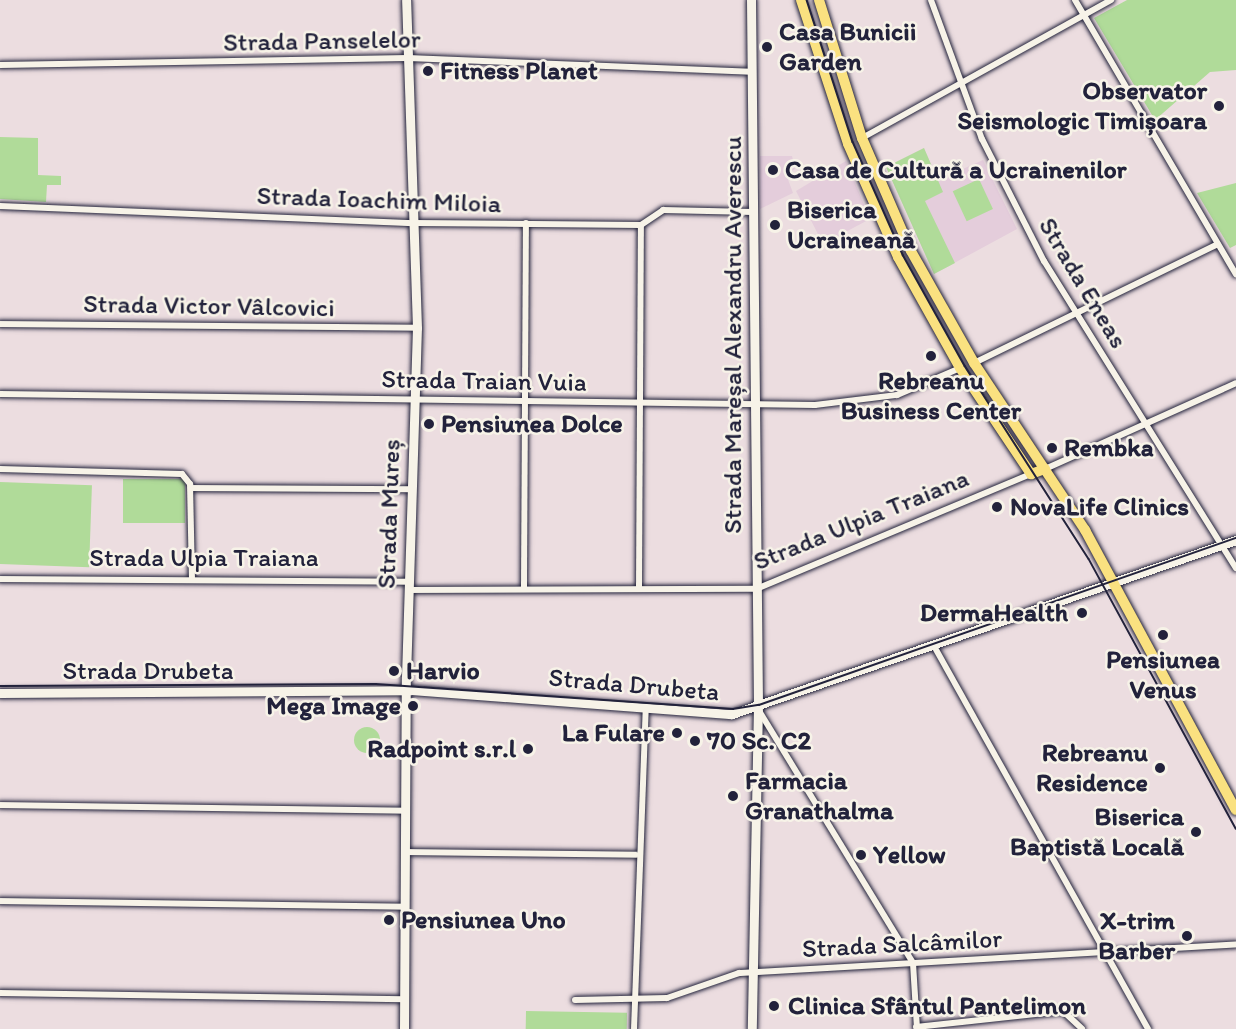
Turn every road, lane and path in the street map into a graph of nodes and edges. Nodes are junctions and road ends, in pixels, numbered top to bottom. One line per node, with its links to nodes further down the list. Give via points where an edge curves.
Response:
1 (406, 0): 9 (street, Strada Mureș)
2 (751, 0): 11 (street, Strada Mareșal Alexandru Averescu)
3 (801, 0): 25 (main road, via 875,209)
4 (819, 0): 13 (main road)
5 (931, 0): 12 (street, Strada Eneas)
6 (1076, 0): 8 (street)
7 (1111, 0): 8 (street)
8 (1084, 15): 12 (street); 19 (street)
9 (408, 58): 10 (street, Strada Panselelor); 11 (street, Strada Panselelor); 16 (street, Strada Mureș)
10 (0, 65)
11 (751, 72): 15 (street, Strada Mareșal Alexandru Averescu)
12 (960, 85): 13 (street); 21 (street, Strada Eneas, via 1014,204)
13 (862, 138): 24 (main road, via 911,251)
14 (0, 206): 16 (street, Strada Ioachim Miloia)
15 (753, 212): 18 (street, via 663,210); 31 (street, Strada Mareșal Alexandru Averescu)
16 (414, 222): 17 (street, Strada Ioachim Miloia); 23 (street, Strada Mureș)
17 (525, 223): 18 (street, Strada Ioachim Miloia); 29 (street)
18 (641, 225): 30 (street)
19 (1218, 244): 20 (street); 21 (street)
20 (1236, 274)
21 (1077, 314): 24 (street); 32 (street, Strada Eneas)
22 (0, 324): 23 (street, Strada Victor Vâlcovici)
23 (417, 328): 28 (street, Strada Mureș)
24 (974, 363): 33 (main road)
25 (960, 368): 31 (street, Strada Traian Vuia, via 897,395); 35 (main road)
26 (1236, 383): 32 (street, Strada Ulpia Traiana)
27 (0, 394): 28 (street, Strada Traian Vuia)
28 (414, 398): 29 (street, Strada Traian Vuia); 37 (street, Strada Mureș)
29 (525, 401): 30 (street, Strada Traian Vuia); 45 (street)
30 (642, 404): 31 (street, Strada Traian Vuia); 46 (street)
31 (755, 406): 47 (street, Strada Mareșal Alexandru Averescu)
32 (1146, 424): 33 (street, Strada Ulpia Traiana); 39 (street, Strada Eneas)
33 (1045, 469): 35 (main road, Strada Ulpia Traiana); 43 (main road)
34 (0, 470): 36 (street, via 176,472 186,476)
35 (1030, 474): 47 (street, Strada Ulpia Traiana)
36 (190, 488): 37 (street); 42 (street)
37 (411, 489): 44 (street, Strada Mureș)
38 (1236, 540): 39 (street, Strada Drubeta)
39 (1222, 546): 40 (street, Strada Eneas); 43 (street, Strada Drubeta)
40 (1236, 568)
41 (0, 579): 42 (street, Strada Ulpia Traiana)
42 (192, 580): 44 (street, Strada Ulpia Traiana)
43 (1114, 584): 48 (street, Strada Drubeta); 54 (main road)
44 (408, 586): 45 (street, Strada Ulpia Traiana); 49 (street, Strada Mureș)
45 (524, 589): 46 (street, Strada Ulpia Traiana)
46 (639, 589): 47 (street, Strada Ulpia Traiana)
47 (756, 589): 52 (street, Strada Mareșal Alexandru Averescu)
48 (934, 646): 52 (street, Strada Drubeta); 61 (street)
49 (406, 690): 50 (street, Strada Drubeta); 51 (street, Strada Drubeta); 55 (street, Strada Mureș)
50 (0, 693)
51 (646, 708): 52 (street, Strada Drubeta, via 720,714); 57 (street)
52 (758, 708): 62 (street); 63 (street, Strada Mareșal Alexandru Averescu)
53 (0, 805): 55 (street)
54 (1236, 810)
55 (406, 811): 56 (street, Strada Mureș)
56 (405, 852): 57 (street); 59 (street, Strada Mureș)
57 (636, 855): 67 (street)
58 (0, 901): 59 (street)
59 (405, 907): 65 (street, Strada Mureș)
60 (1236, 944): 61 (street, Strada Salcâmilor)
61 (1106, 954): 62 (street, Strada Salcâmilor); 74 (street)
62 (912, 963): 63 (street, Strada Salcâmilor); 69 (street)
63 (752, 972): 67 (street, Strada Salcâmilor, via 726,975 667,998); 72 (street, Strada Mareșal Alexandru Averescu)
64 (0, 993): 65 (street)
65 (404, 999): 70 (street, Strada Mureș)
66 (575, 1000): 67 (street, Strada Salcâmilor)
67 (634, 1001): 71 (street)
68 (979, 1026): 69 (street); 73 (street, via 1063,1011)
69 (917, 1028)
70 (404, 1029)
71 (634, 1029)
72 (752, 1029)
73 (1082, 1029)
74 (1148, 1029)

